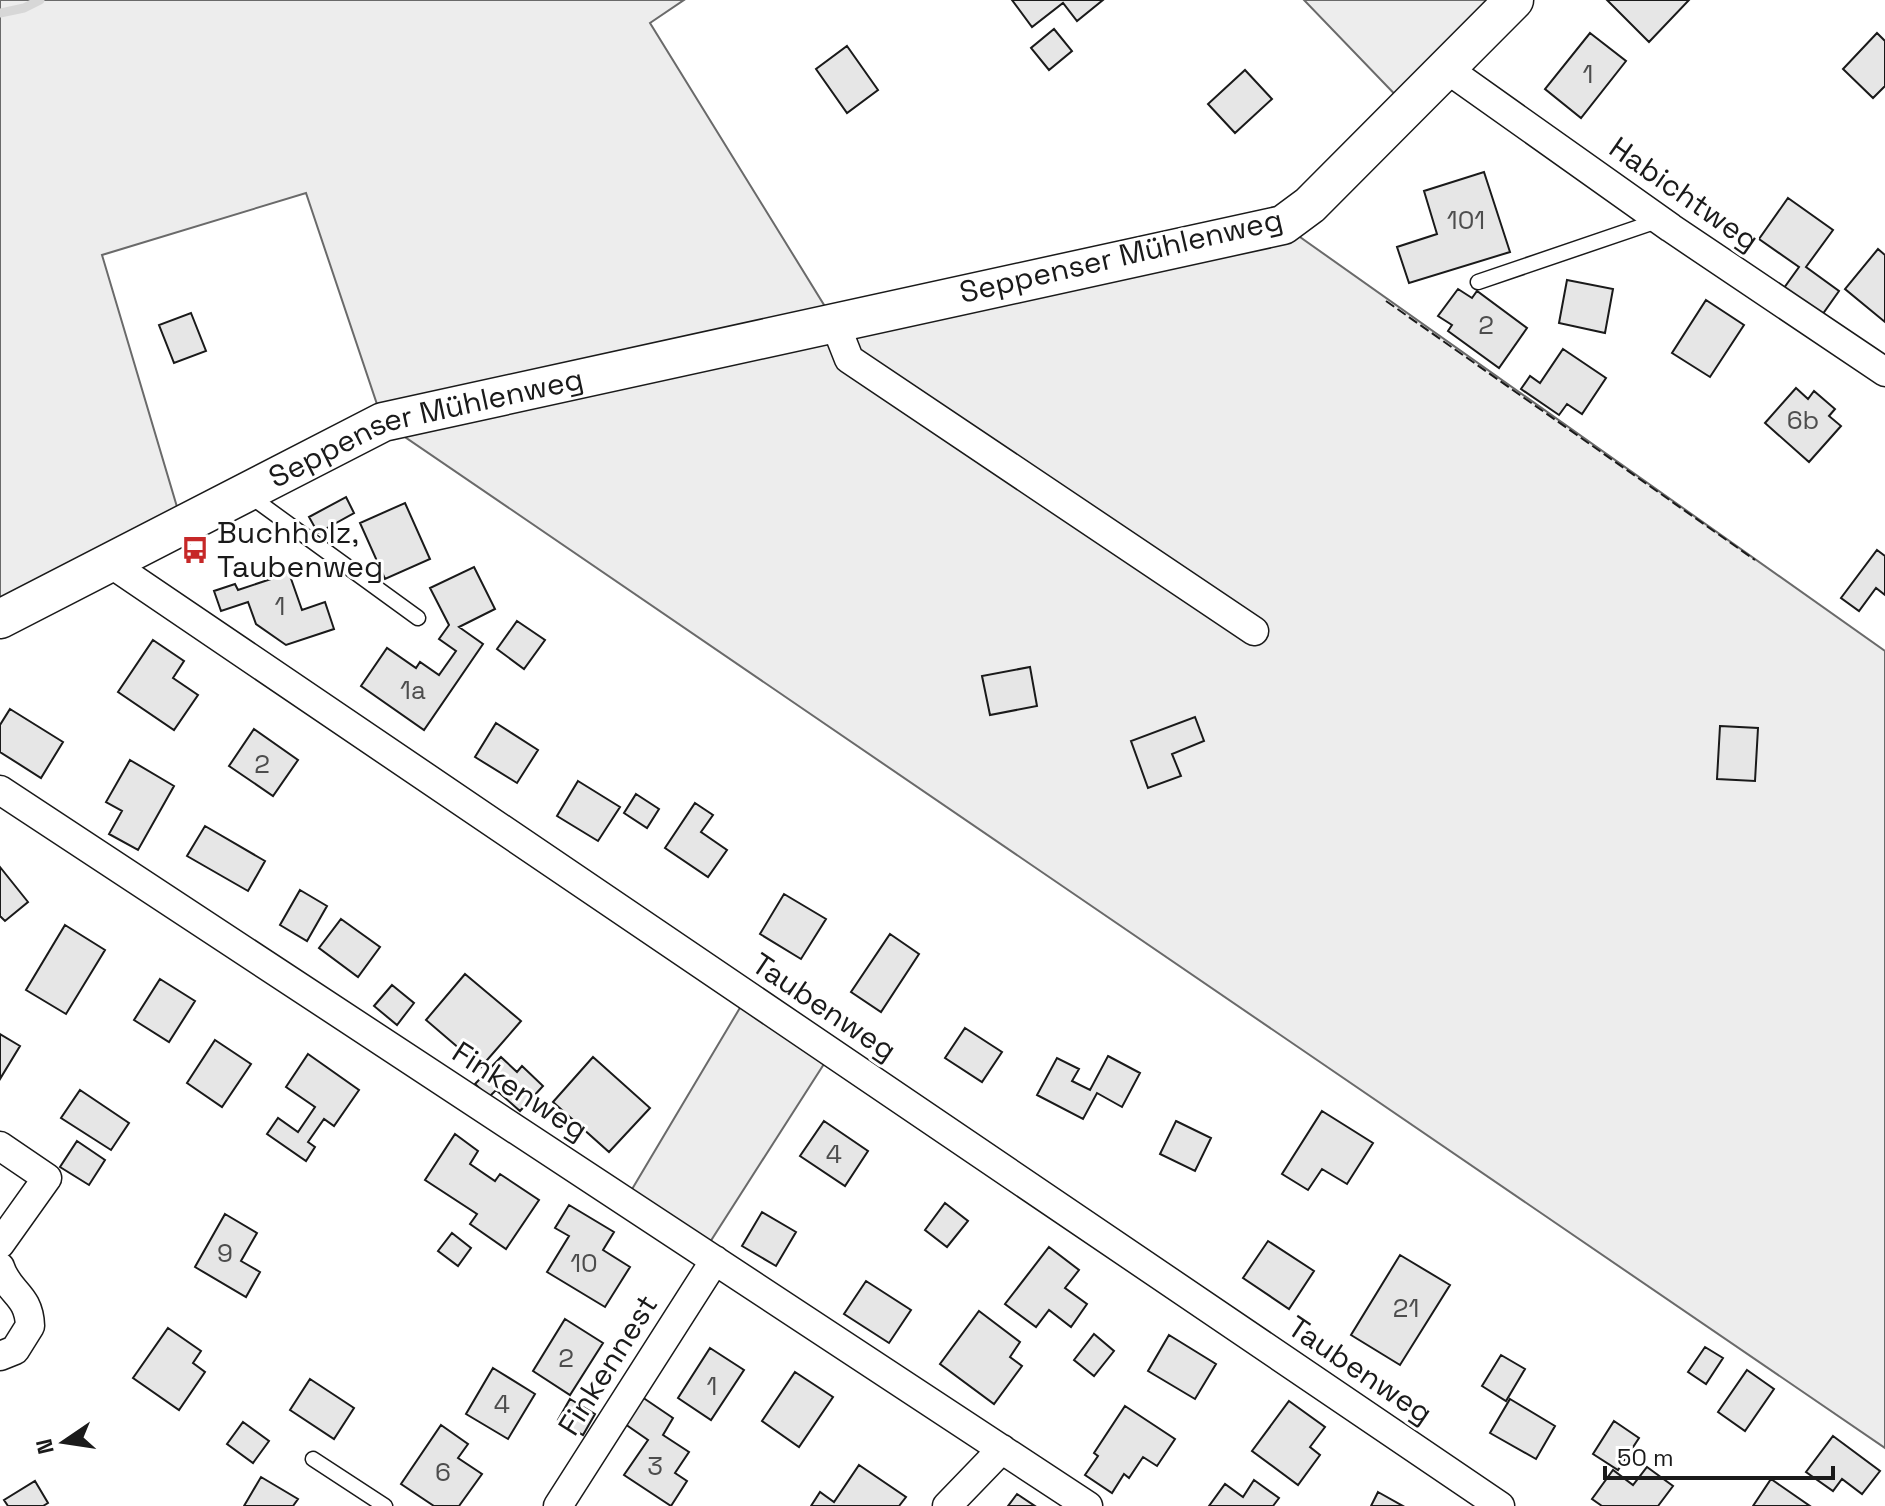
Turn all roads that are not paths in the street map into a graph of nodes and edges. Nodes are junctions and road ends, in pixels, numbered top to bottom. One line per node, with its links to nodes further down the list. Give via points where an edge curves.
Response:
1 (1514, 0): 2 (street, Seppenser Mühlenweg)
2 (1447, 69): 3 (street, Habichtweg); 5 (street, Seppenser Mühlenweg, via 1310,205 1283,225)
3 (1660, 220): 4 (lane); 6 (street, Habichtweg)
4 (1478, 282)
5 (834, 321): 7 (street, Seppenser Mühlenweg, via 383,422); 11 (street, via 849,359)
6 (1885, 372)
7 (247, 494): 8 (street, Seppenser Mühlenweg); 9 (lane)
8 (110, 563): 10 (street, Seppenser Mühlenweg); 24 (street, Taubenweg)
9 (418, 618)
10 (0, 619)
11 (1254, 631)
12 (0, 790): 15 (street, Finkenweg)
13 (0, 1146): 14 (street, via 47,1178)
14 (0, 1244)
15 (715, 1260): 18 (street, Finkenweg); 21 (street, Finkennest)
16 (0, 1267): 17 (street, via 25,1299 30,1326 15,1350)
17 (0, 1356)
18 (1002, 1449): 22 (street); 23 (street, Finkenweg)
19 (313, 1459): 20 (lane)
20 (385, 1506)
21 (558, 1506)
22 (947, 1506)
23 (1088, 1506)
24 (1500, 1506)

